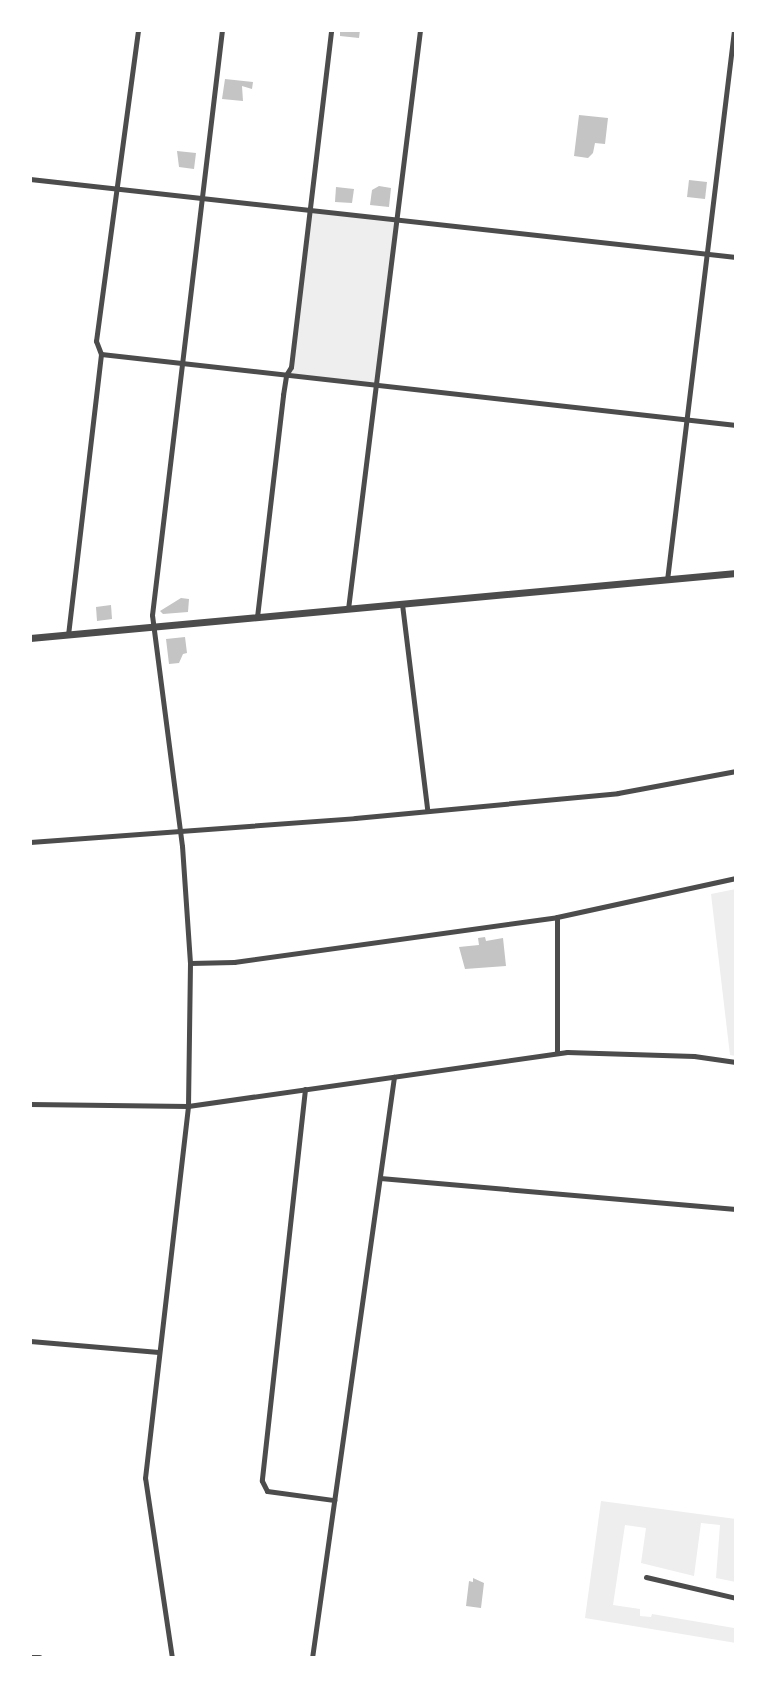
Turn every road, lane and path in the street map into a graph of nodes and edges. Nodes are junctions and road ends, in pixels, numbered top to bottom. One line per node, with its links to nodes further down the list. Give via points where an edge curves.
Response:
1 (138, 30): 7 (street)
2 (222, 30): 8 (street)
3 (331, 30): 9 (street)
4 (420, 30): 10 (street)
5 (734, 30): 11 (street)
6 (30, 179): 7 (street)
7 (116, 189): 8 (street); 13 (street, via 96,341)
8 (203, 198): 9 (street); 14 (street)
9 (310, 210): 10 (street); 15 (street, via 291,367)
10 (397, 218): 11 (street); 16 (street)
11 (708, 253): 12 (street); 17 (street)
12 (736, 257)
13 (101, 354): 14 (street); 25 (street)
14 (183, 363): 15 (street); 24 (street, via 152,615)
15 (286, 375): 16 (street); 23 (street)
16 (376, 385): 17 (street); 22 (street)
17 (688, 419): 18 (street); 20 (street)
18 (736, 425)
19 (736, 573): 20 (street)
20 (667, 580): 21 (street)
21 (402, 604): 22 (street); 28 (street)
22 (348, 609): 23 (street)
23 (257, 617): 24 (street)
24 (155, 627): 25 (street); 29 (street)
25 (68, 635): 26 (street)
26 (30, 638)
27 (736, 771): 28 (street, via 632,792)
28 (427, 809): 29 (street)
29 (180, 831): 30 (street); 33 (street)
30 (30, 842)
31 (736, 878): 32 (street)
32 (557, 917): 33 (street, via 234,962); 34 (street)
33 (190, 963): 39 (street)
34 (557, 1053): 35 (street, via 667,1055); 36 (street)
35 (736, 1062)
36 (394, 1077): 37 (street); 40 (street)
37 (305, 1089): 39 (street); 44 (street, via 262,1481 267,1491)
38 (30, 1104): 39 (street)
39 (188, 1106): 43 (street)
40 (380, 1178): 41 (street); 44 (street)
41 (736, 1209)
42 (30, 1341): 43 (street)
43 (159, 1352): 49 (street, via 145,1486)
44 (334, 1500): 50 (street)
45 (646, 1577): 46 (street)
46 (736, 1598)
47 (30, 1658): 48 (street)
48 (39, 1658)
49 (172, 1658)
50 (312, 1658)

